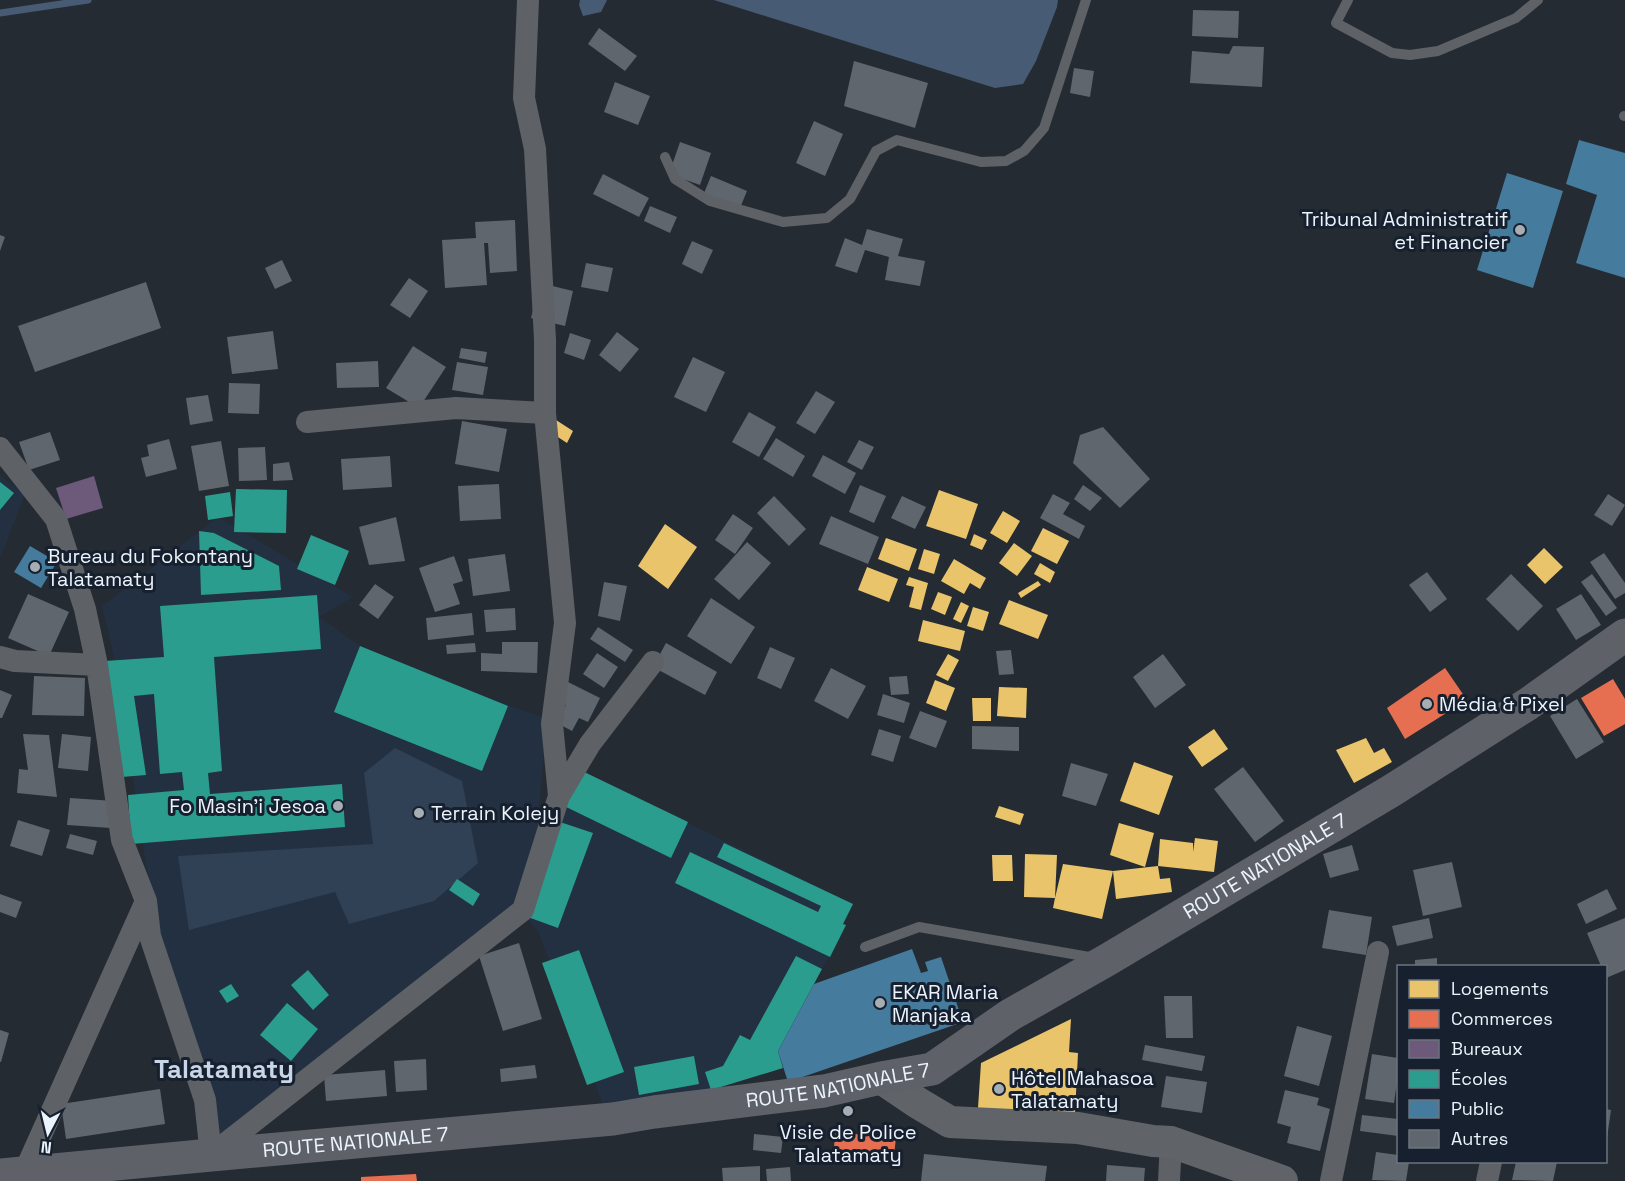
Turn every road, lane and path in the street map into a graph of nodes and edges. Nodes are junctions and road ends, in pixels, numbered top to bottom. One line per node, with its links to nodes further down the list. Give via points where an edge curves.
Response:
1 (528, 0): 6 (street, via 524,98 536,149)
2 (1086, 0): 5 (lane, via 1044,128 1024,151 1006,161 981,162 897,140 876,151 850,199 827,218 783,222 710,201 675,179)
3 (1348, 0): 4 (lane, via 1336,23 1392,53 1410,55 1438,51 1516,18)
4 (1538, 0)
5 (665, 157)
6 (545, 413): 7 (street, via 456,408); 13 (street, via 565,623 552,724)
7 (307, 422)
8 (0, 448): 12 (street, via 57,519 85,609)
9 (1625, 635): 17 (main road, ROUTE NATIONALE 7, via 1528,704 1391,791)
10 (0, 657): 12 (street)
11 (653, 662): 13 (street, via 590,744)
12 (97, 665): 14 (street, via 122,840)
13 (560, 796): 20 (street, via 523,910)
14 (146, 901): 20 (street, via 150,936 205,1100); 22 (street)
15 (865, 947): 17 (lane, via 920,927)
16 (1378, 952): 25 (street)
17 (1107, 960): 18 (main road, ROUTE NATIONALE 7, via 1010,1015 932,1069)
18 (881, 1078): 19 (street, via 950,1122 1078,1128); 20 (main road, ROUTE NATIONALE 7, via 824,1091 613,1119)
19 (1171, 1142): 23 (street); 24 (street)
20 (212, 1155): 22 (main road, ROUTE NATIONALE 7)
21 (1491, 1163): 26 (street)
22 (12, 1174)
23 (1169, 1181)
24 (1282, 1181)
25 (1331, 1181)
26 (1487, 1181)

